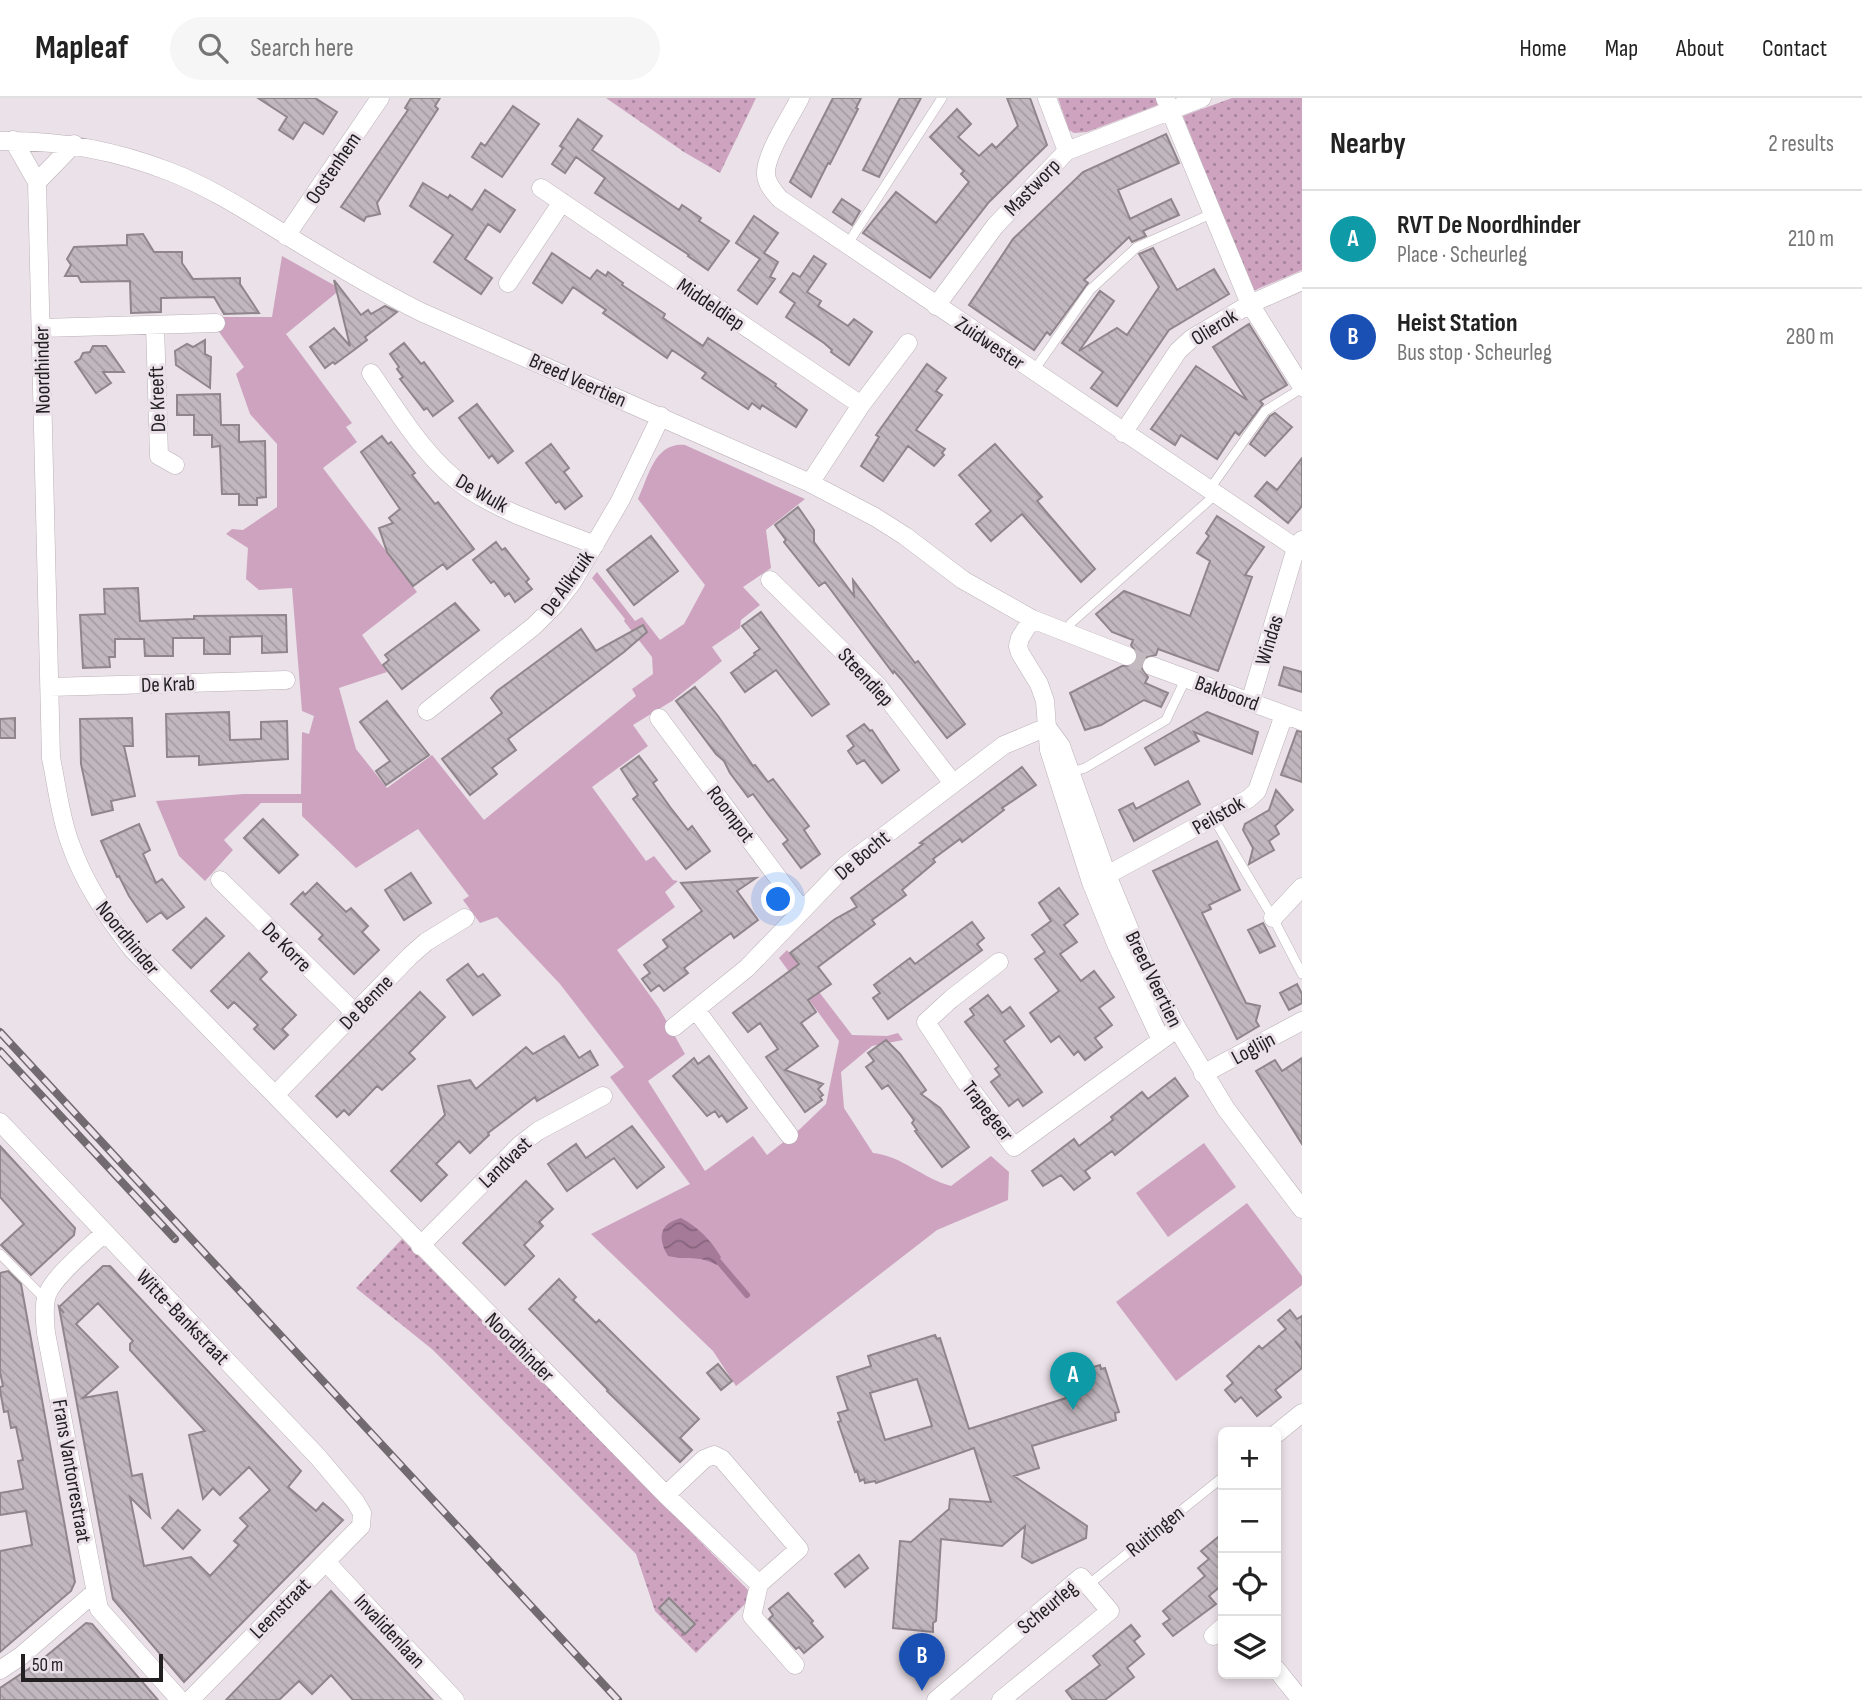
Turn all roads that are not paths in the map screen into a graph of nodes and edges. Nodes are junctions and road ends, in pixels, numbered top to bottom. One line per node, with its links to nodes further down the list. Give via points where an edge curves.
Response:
1 (800, 98): 15 (street, Zuidwester, via 768,160 766,174 780,199)
2 (942, 98): 15 (lane)
3 (1047, 98): 9 (street)
4 (1202, 98): 6 (street, Mastworp)
5 (379, 99): 14 (street, Oostenhem)
6 (1167, 104): 9 (street, Mastworp); 13 (street)
7 (6, 141): 8 (street, Breed Veertien); 10 (street, Noordhinder)
8 (74, 145): 10 (street); 14 (street, Breed Veertien, via 168,171 210,190)
9 (1067, 151): 19 (street, Mastworp, via 995,226)
10 (37, 182): 22 (street, Noordhinder)
11 (541, 188): 12 (street, Middeldiep)
12 (562, 202): 17 (street); 27 (street, Middeldiep)
13 (1212, 214): 18 (street); 24 (lane, via 1137,247 1090,290)
14 (286, 236): 28 (street, Breed Veertien, via 421,312)
15 (847, 245): 19 (street, Zuidwester)
16 (1302, 281): 18 (street, Olierok)
17 (508, 283)
18 (1250, 304): 26 (street); 29 (street, Olierok, via 1178,351)
19 (936, 306): 24 (street, Zuidwester)
20 (216, 323): 21 (street)
21 (155, 325): 22 (street); 30 (street, De Kreeft, via 159,456)
22 (41, 328): 42 (street, Noordhinder)
23 (908, 343): 27 (street)
24 (1033, 372): 29 (street, Zuidwester)
25 (371, 373): 34 (street, De Wulk, via 426,450 464,487)
26 (1302, 387): 32 (lane, via 1265,411)
27 (861, 405): 31 (street)
28 (661, 416): 31 (street, Breed Veertien); 34 (street, De Alikruik)
29 (1123, 433): 32 (street, Zuidwester)
30 (175, 465)
31 (810, 482): 36 (street, Breed Veertien, via 875,517 963,580)
32 (1212, 492): 33 (street, Zuidwester); 37 (lane, via 1211,501 1071,623)
33 (1299, 544): 43 (street, Windas)
34 (595, 545): 44 (street, De Alikruik, via 554,607)
35 (770, 580): 50 (street, Steendiep, via 878,686)
36 (1032, 619): 37 (street); 48 (street, Breed Veertien, via 1018,646 1045,701)
37 (1067, 634): 38 (street)
38 (1127, 656)
39 (1152, 666): 40 (street, Bakboord)
40 (1186, 678): 43 (street, Bakboord); 49 (lane, via 1166,720)
41 (286, 680): 42 (street, De Krab)
42 (50, 687): 67 (street, Noordhinder, via 51,758 58,795 70,842 91,891 133,950)
43 (1250, 702): 45 (street, Bakboord)
44 (427, 711)
45 (1284, 715): 47 (street, Bakboord); 51 (street, Peilstok, via 1257,791)
46 (659, 718): 55 (street, Roompot)
47 (1302, 721)
48 (1047, 727): 49 (street, Breed Veertien); 50 (street, De Bocht, via 1004,744); 65 (street, Breed Veertien, via 1049,750 1091,882)
49 (1072, 772): 52 (street, Breed Veertien)
50 (952, 782): 55 (street, De Bocht, via 846,865)
51 (1214, 819): 52 (street, Peilstok); 56 (lane)
52 (1107, 875): 64 (street, Breed Veertien, via 1145,967)
53 (220, 880): 61 (street, De Korre)
54 (1302, 887): 56 (street)
55 (802, 910): 60 (street, De Bocht, via 747,968)
56 (1273, 918): 59 (lane)
57 (465, 919): 61 (street, De Benne, via 426,942)
58 (999, 962): 65 (street, Trapegeer, via 926,1022 1014,1147)
59 (1302, 974)
60 (696, 1010): 63 (street, De Bocht); 70 (street)
61 (355, 1013): 67 (street, De Benne)
62 (1302, 1021): 66 (street, Loglijn)
63 (674, 1027)
64 (1177, 1028): 65 (street, Trapegeer); 66 (street, Breed Veertien)
65 (1161, 1040)
66 (1203, 1074): 71 (street, Breed Veertien)
67 (275, 1095): 73 (street, Noordhinder)
68 (603, 1096): 73 (street, Landvast, via 520,1145)
69 (0, 1122): 72 (street, Witte-Bankstraat)
70 (789, 1135)
71 (1302, 1209)
72 (103, 1234): 75 (street, via 55,1282); 80 (street, Witte-Bankstraat, via 318,1457)
73 (420, 1246): 79 (street, Noordhinder)
74 (0, 1254): 75 (lane)
75 (46, 1300): 84 (street, Frans Vantorrestraat, via 46,1334)
76 (1302, 1413): 77 (street)
77 (1281, 1430)
78 (1218, 1481): 83 (lane, Ruitingen)
79 (666, 1495): 82 (street, Noordhinder); 82 (street, via 704,1459 714,1455 722,1459 799,1549)
80 (362, 1513): 81 (street, Leenstraat, via 361,1526)
81 (326, 1562): 89 (street, Leenstraat); 90 (street, Invalidenlaan)
82 (759, 1584): 85 (street, via 752,1616)
83 (1088, 1585): 91 (street, Scheurleg, via 1082,1577); 92 (street, Scheurleg, via 1110,1611)
84 (94, 1593): 86 (street); 88 (street, Frans Vantorrestraat, via 99,1609)
85 (795, 1665)
86 (0, 1670)
87 (1281, 1675): 93 (street)
88 (180, 1700)
89 (190, 1700)
90 (455, 1700)
91 (936, 1700)
92 (1001, 1700)
93 (1301, 1700)

